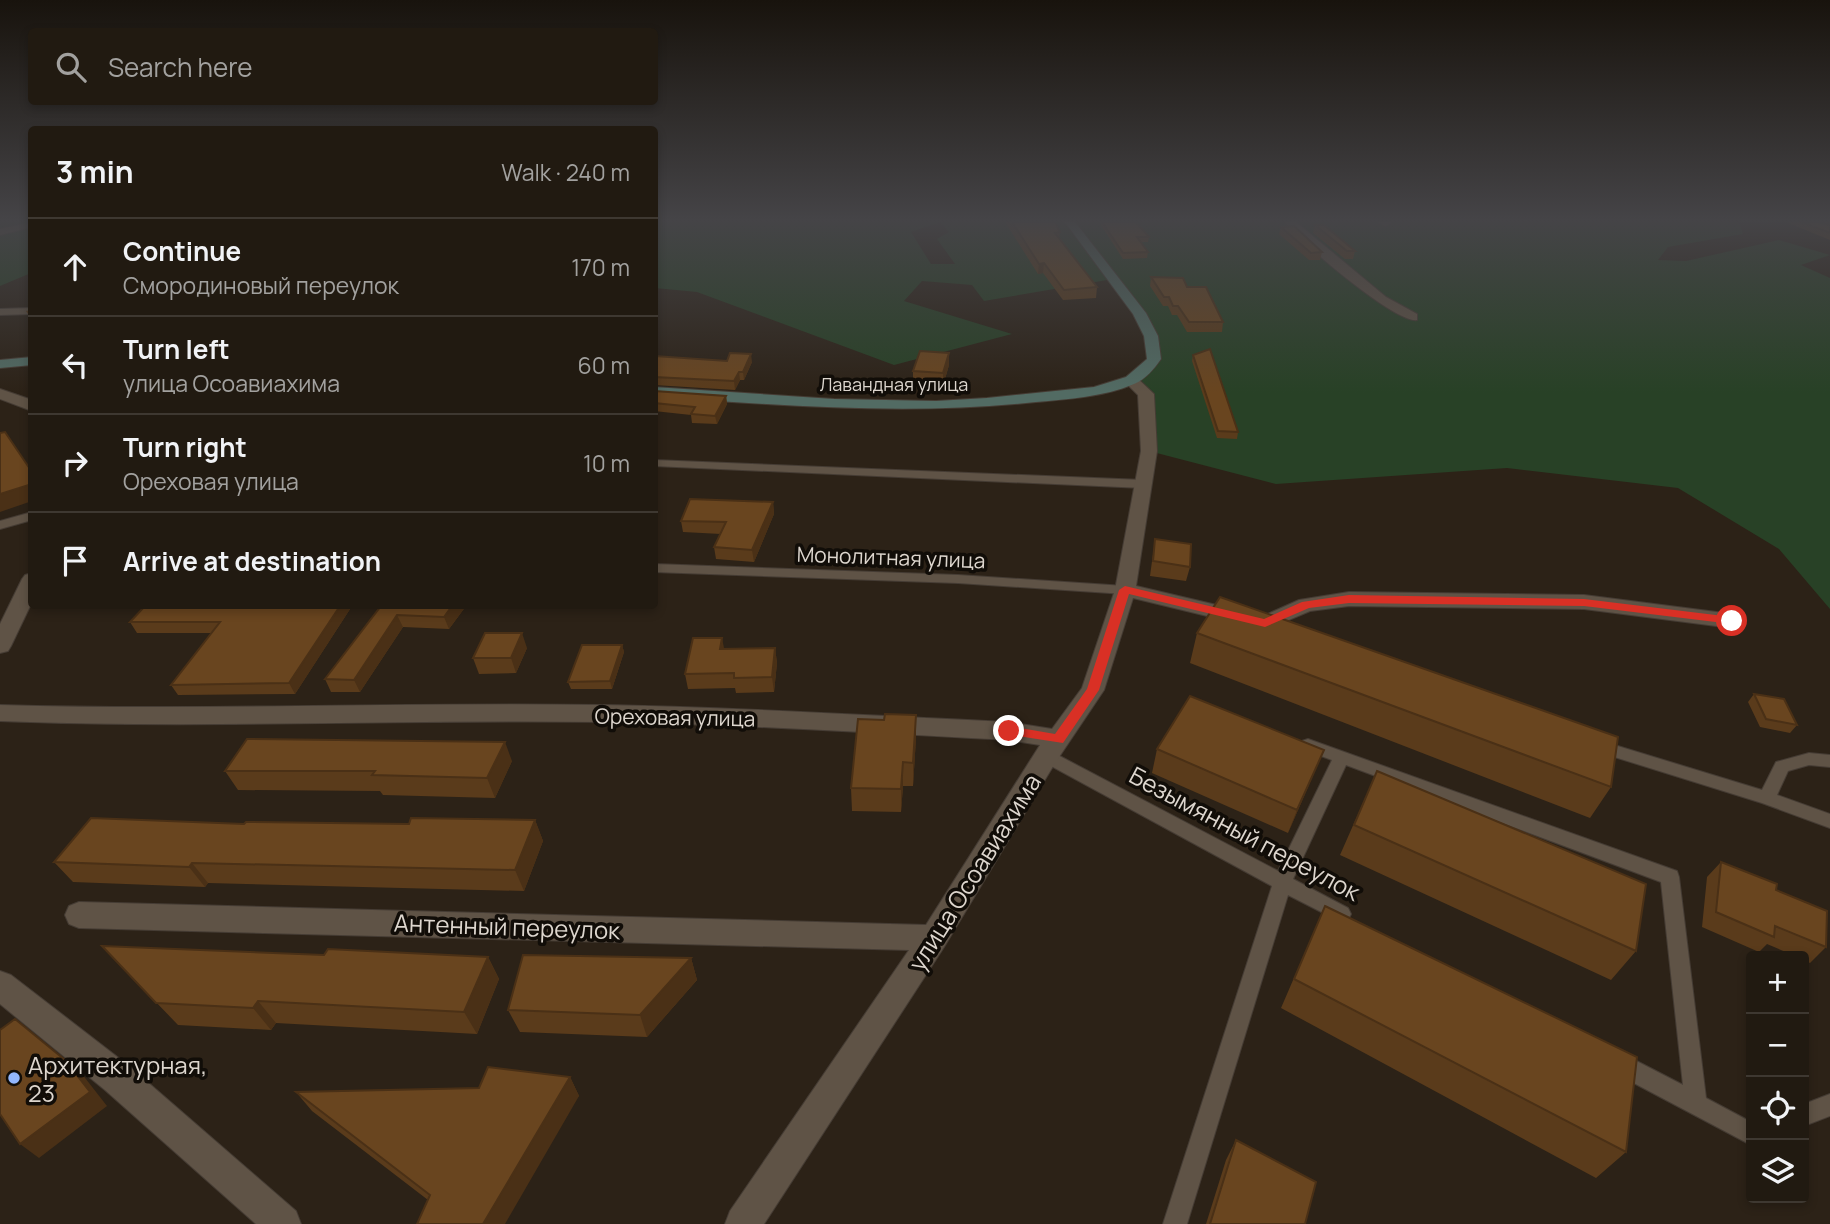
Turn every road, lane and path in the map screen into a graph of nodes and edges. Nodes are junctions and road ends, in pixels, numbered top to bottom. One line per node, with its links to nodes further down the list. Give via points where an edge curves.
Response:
1 (1113, 279): 8 (street, via 1151,336 1154,359)
2 (1357, 279): 5 (street)
3 (28, 311): 4 (lane)
4 (0, 312)
5 (1412, 317)
6 (28, 362): 7 (street)
7 (0, 364)
8 (1131, 380): 9 (street, Лавандная улица, via 1074,394 936,406); 13 (street, улица Осоавиахима, via 1146,394 1149,451)
9 (658, 392)
10 (0, 394): 11 (street)
11 (28, 404)
12 (658, 463): 13 (lane)
13 (1143, 484): 18 (street, улица Осоавиахима)
14 (28, 517): 15 (lane)
15 (0, 525)
16 (658, 568): 18 (lane, Монолитная улица)
17 (28, 587): 22 (street)
18 (1125, 590): 20 (street); 26 (street, улица Осоавиахима, via 1093,690)
19 (1732, 621): 20 (street, via 1584,602 1349,599 1306,605)
20 (1265, 623): 21 (lane)
21 (1290, 633)
22 (0, 646)
23 (0, 713): 26 (street, Ореховая улица, via 116,718 686,715 1009,731)
24 (1293, 739): 27 (lane)
25 (1581, 741): 29 (lane)
26 (1052, 748): 31 (lane, Безымянный переулок); 34 (street, улица Осоавиахима)
27 (1341, 759): 31 (lane); 37 (lane, via 1670,877)
28 (1830, 761): 29 (lane, via 1809,759 1782,766)
29 (1768, 798): 30 (lane)
30 (1830, 821)
31 (1282, 883): 33 (lane, Безымянный переулок); 43 (lane)
32 (79, 915): 34 (street, Антенный переулок)
33 (1355, 922)
34 (934, 938): 42 (street, улица Осоавиахима)
35 (0, 985): 41 (street, via 117,1079)
36 (1599, 1052): 37 (lane)
37 (1696, 1105): 40 (lane)
38 (1830, 1105): 39 (lane)
39 (1809, 1113)
40 (1746, 1131)
41 (283, 1224)
42 (743, 1224)
43 (1175, 1224)

